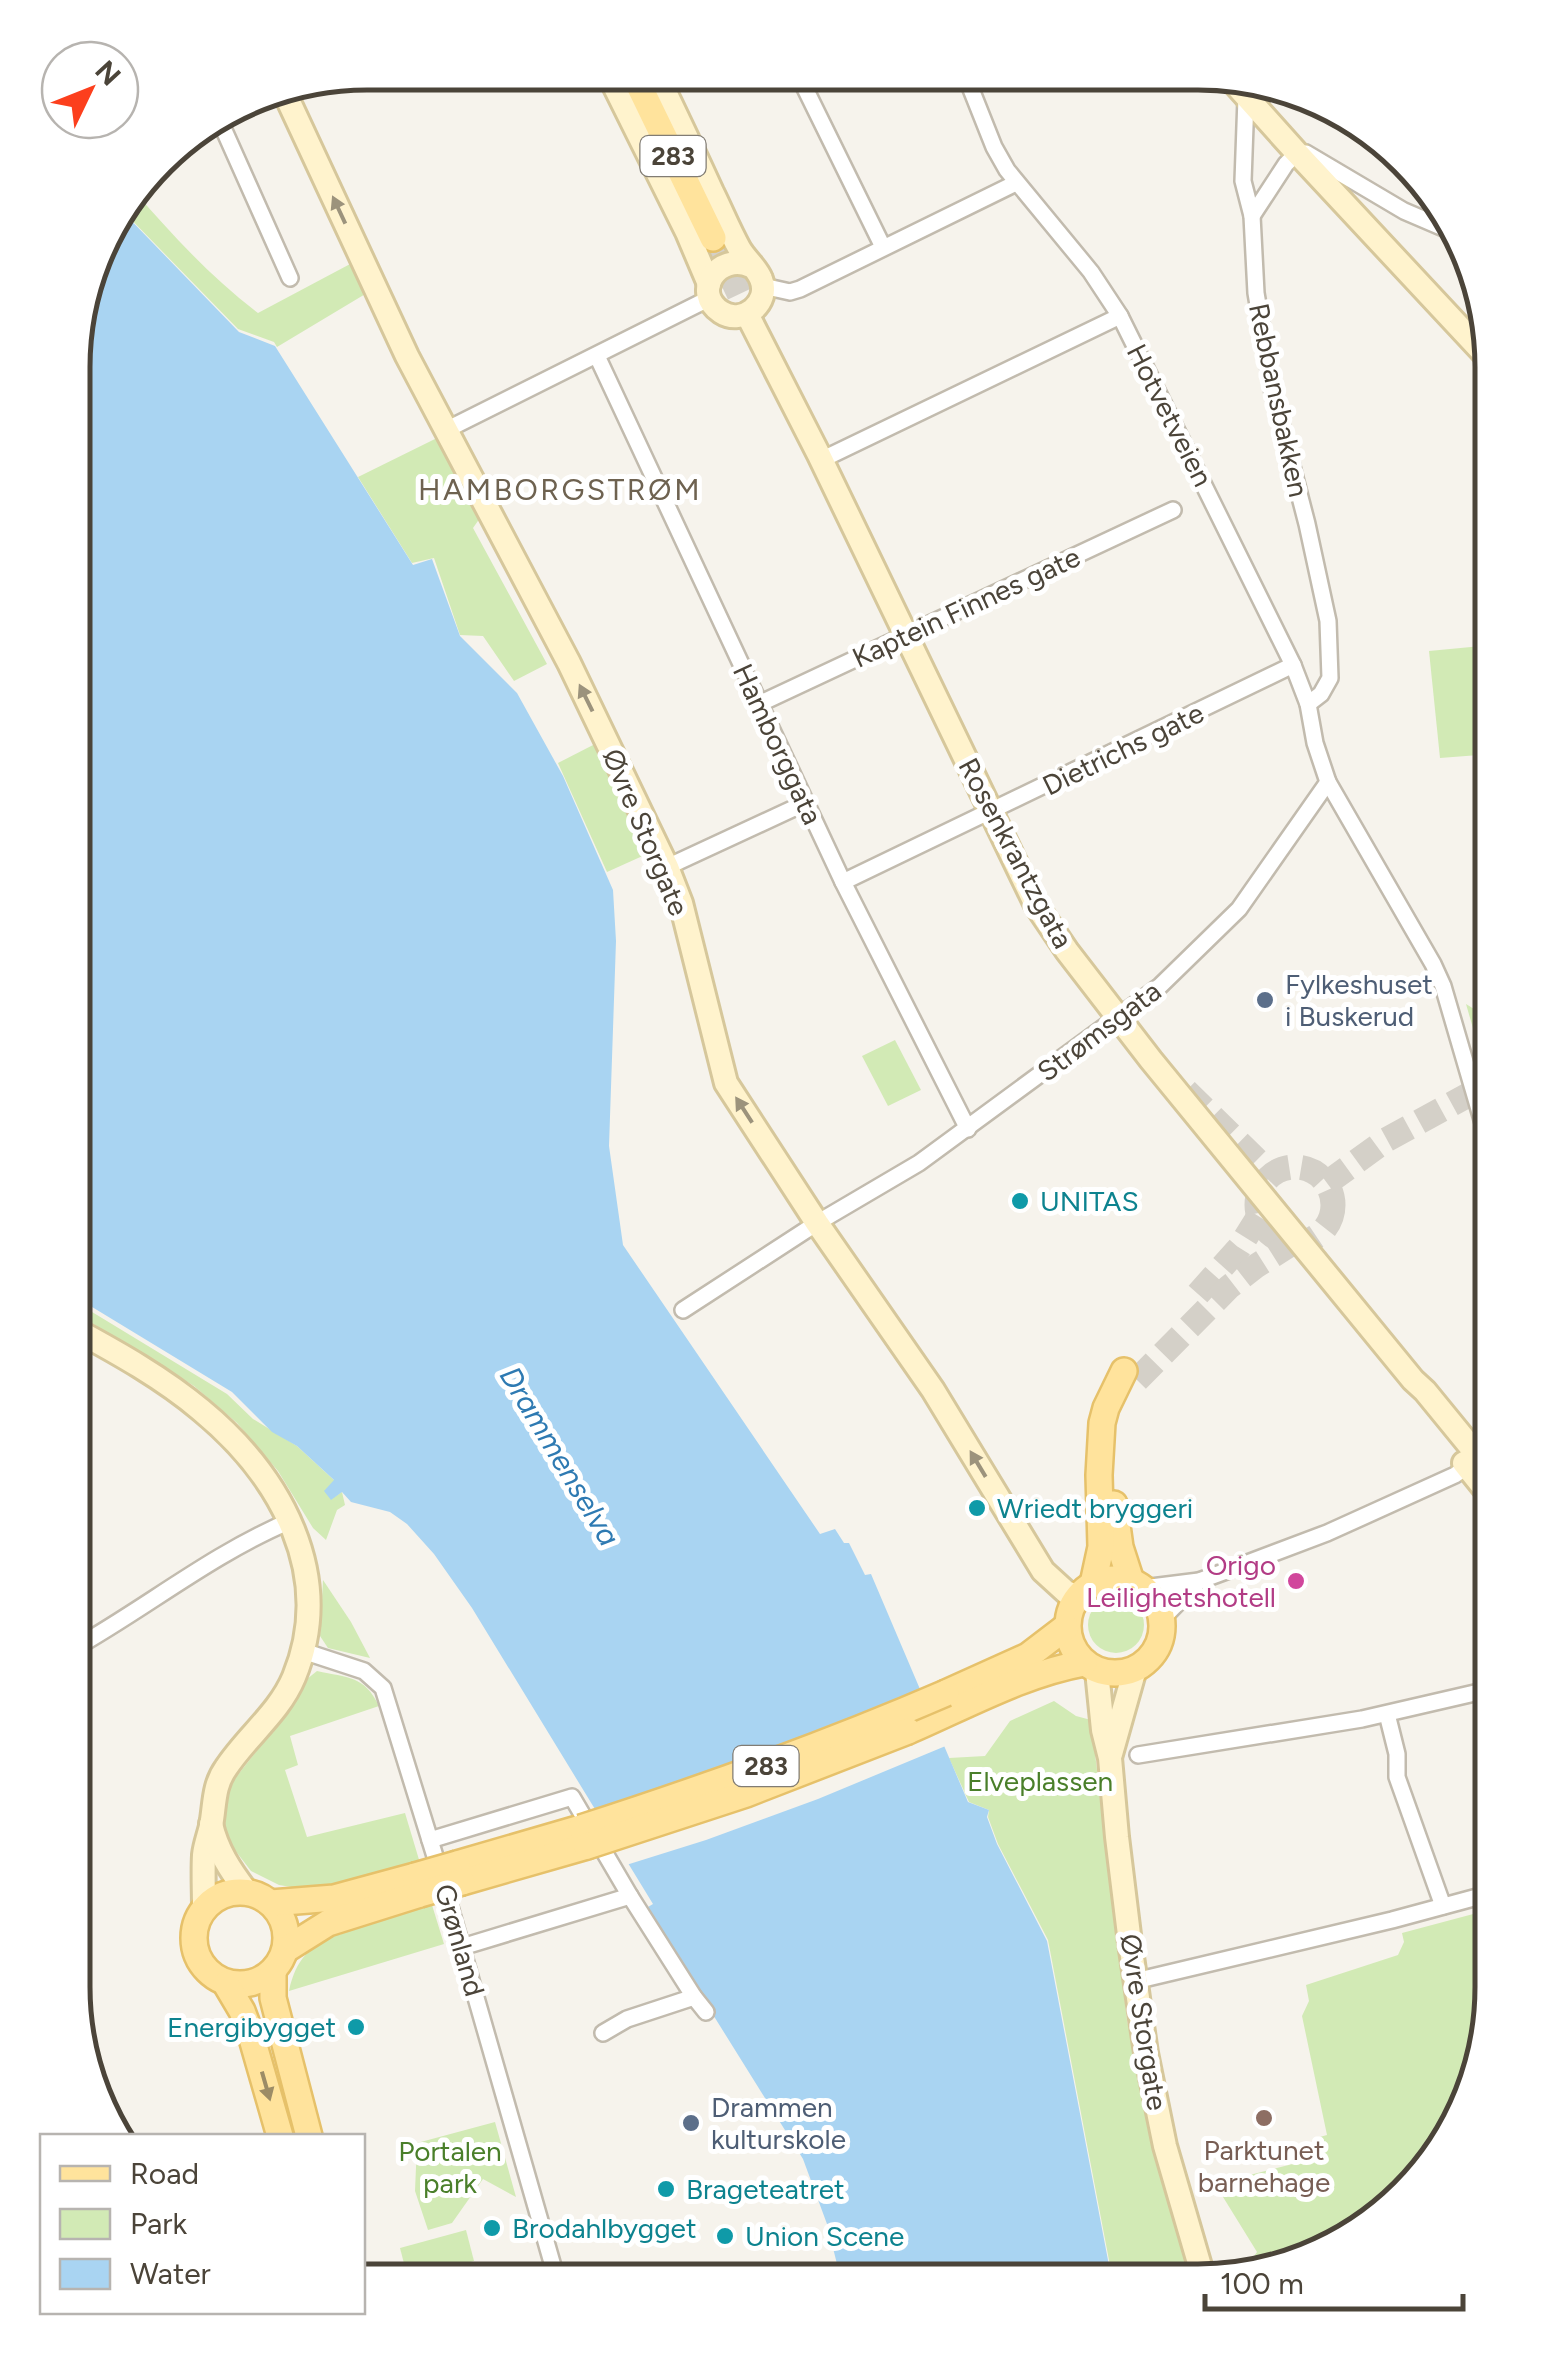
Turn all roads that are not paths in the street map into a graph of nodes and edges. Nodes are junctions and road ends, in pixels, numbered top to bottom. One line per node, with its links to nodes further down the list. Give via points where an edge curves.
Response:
1 (616, 90): 19 (main road)
2 (641, 90): 14 (main road, 283)
3 (664, 90): 16 (main road)
4 (806, 90): 15 (street)
5 (971, 90): 11 (street, Hotvetveien)
6 (1242, 94): 7 (main road)
7 (1246, 98): 10 (main road); 12 (street, Rebbansbakken, via 1243,181)
8 (289, 101): 24 (main road, Øvre Storgate, one-way to 8)
9 (224, 130): 17 (street)
10 (1297, 154): 12 (street); 13 (street); 22 (main road)
11 (1016, 182): 15 (street); 21 (street, Hotvetveien)
12 (1252, 216): 30 (street, Rebbansbakken, via 1273,394 1328,620 1330,678)
13 (1436, 225)
14 (713, 238)
15 (883, 247): 18 (street, via 800,290)
16 (751, 266): 18 (main road); 19 (main road, via 724,264)
17 (290, 278)
18 (763, 286): 20 (main road, via 760,303)
19 (710, 291): 20 (main road, via 721,312); 23 (street)
20 (747, 314): 25 (main road, Rosenkrantzgata)
21 (1120, 316): 25 (street); 28 (street, Hotvetveien)
22 (1474, 342)
23 (597, 356): 24 (street); 29 (street, Hamborggata)
24 (446, 430): 34 (main road, Øvre Storgate, one-way to 24, via 568,660)
25 (821, 460): 27 (main road, Rosenkrantzgata)
26 (1172, 510): 27 (street, Kaptein Finnes gate)
27 (906, 636): 29 (street, Kaptein Finnes gate); 33 (main road, Rosenkrantzgata)
28 (1294, 666): 30 (street, Hotvetveien); 33 (street, Dietrichs gate)
29 (760, 704): 32 (street, Hamborggata)
30 (1308, 704): 31 (street, Hotvetveien)
31 (1328, 782): 36 (street, Strømsgata, via 1239,909); 37 (street, Hotvetveien, via 1442,986)
32 (805, 803): 34 (street); 35 (street, Hamborggata)
33 (990, 813): 35 (street, Dietrichs gate); 36 (main road, Rosenkrantzgata, via 1036,904)
34 (667, 867): 39 (main road, Øvre Storgate, one-way to 34, via 726,1083)
35 (844, 882): 38 (street, Hamborggata)
36 (1118, 1018): 38 (street, Strømsgata); 42 (main road, Rosenkrantzgata)
37 (1475, 1095)
38 (968, 1128): 39 (street, Strømsgata)
39 (817, 1223): 40 (street, Strømsgata); 47 (main road, Øvre Storgate, one-way to 39, via 1066,1592 1043,1570 934,1390)
40 (683, 1310)
41 (90, 1338): 44 (main road, via 226,1432)
42 (1474, 1461)
43 (1474, 1468): 45 (street)
44 (290, 1521): 50 (street); 51 (main road, via 310,1594)
45 (1199, 1581): 46 (street); 48 (street)
46 (1137, 1585): 47 (main road, via 1111,1580); 47 (main road, via 1120,1547 1112,1478 1130,1376 1106,1408 1099,1441 1101,1547); 48 (main road)
47 (1086, 1590): 49 (main road)
48 (1162, 1619): 53 (main road, via 1157,1648)
49 (1066, 1627): 52 (main road, via 1075,1652); 55 (main road, 283)
50 (90, 1638)
51 (302, 1652): 59 (main road, via 279,1703 220,1777); 60 (street, Grønland, via 364,1671 383,1688)
52 (1091, 1667): 53 (main road, 283, via 1112,1674); 55 (main road, 283, via 1039,1674); 58 (main road, Øvre Storgate)
53 (1136, 1669): 58 (main road, Øvre Storgate)
54 (1474, 1693): 56 (street)
55 (950, 1702): 61 (main road, 283, bridge, via 746,1794)
56 (1387, 1714): 57 (street); 66 (street, via 1397,1776)
57 (1138, 1755)
58 (1110, 1758): 70 (main road, Øvre Storgate)
59 (211, 1824): 62 (main road); 67 (main road)
60 (430, 1840): 63 (street, via 572,1797); 68 (street, Grønland)
61 (418, 1885): 65 (main road, 283); 69 (main road, 283, via 328,1923)
62 (246, 1891): 65 (main road); 67 (main road, via 219,1896)
63 (630, 1896): 68 (street); 72 (street)
64 (1474, 1898): 66 (street)
65 (271, 1903): 69 (main road, via 286,1931)
66 (1443, 1906): 70 (street)
67 (204, 1908): 71 (main road, via 196,1922 196,1952)
68 (462, 1947): 77 (street, Grønland)
69 (279, 1960): 71 (main road, 283, via 262,1980); 76 (main road, via 276,2010)
70 (1136, 1981): 78 (main road, Øvre Storgate, via 1165,2146)
71 (226, 1984): 75 (main road, one-way to 75, via 252,2036)
72 (694, 1997): 73 (street); 74 (street)
73 (706, 2012)
74 (602, 2032)
75 (279, 2134)
76 (308, 2134)
77 (552, 2264)
78 (1199, 2264)

